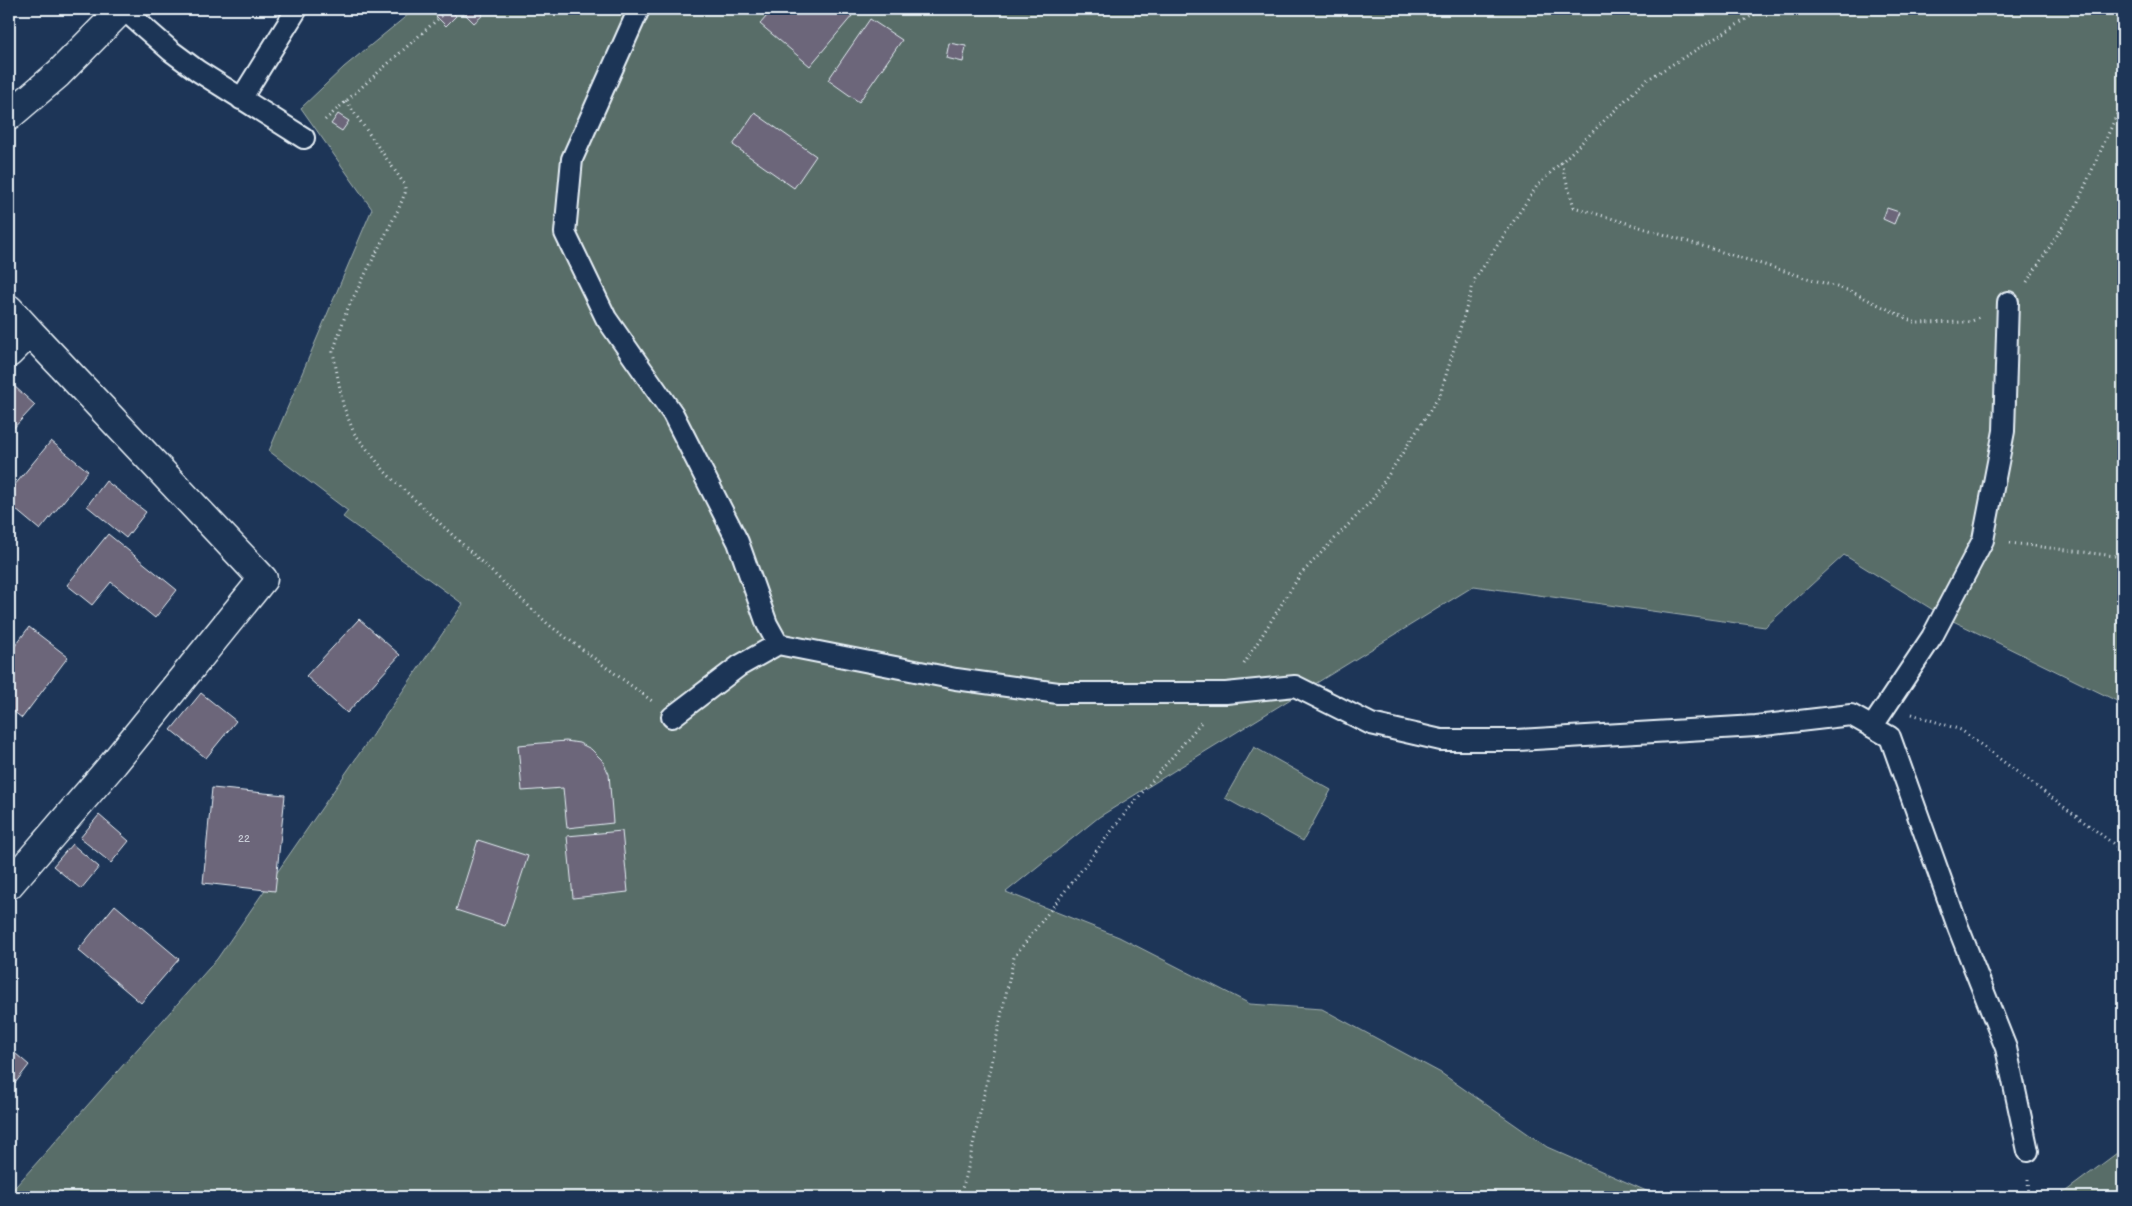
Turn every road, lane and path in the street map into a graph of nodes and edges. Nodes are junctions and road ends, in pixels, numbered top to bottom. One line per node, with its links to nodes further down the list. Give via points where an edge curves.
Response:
1 (123, 9): 6 (lane, via 171,51); 9 (street, via 58,74)
2 (297, 9): 6 (lane)
3 (449, 9): 7 (path)
4 (639, 9): 18 (lane, via 572,159 565,233 606,318 673,414 738,542 767,624)
5 (1763, 9): 11 (path, via 1645,81)
6 (241, 99): 10 (lane)
7 (346, 101): 10 (path); 20 (path, via 405,185 399,208 347,310 333,352 343,405 354,433 387,474 549,624)
8 (2123, 101): 12 (path, via 2076,206 2029,281)
9 (9, 116)
10 (304, 138)
11 (1561, 163): 12 (path, via 1574,207 1850,291 1916,323 1970,322); 19 (path, via 1537,186 1475,279 1440,395 1372,500 1300,576)
12 (2008, 302): 16 (lane, via 2004,431)
13 (9, 309): 14 (street)
14 (30, 332): 15 (street); 23 (street, via 263,579 114,764)
15 (9, 354)
16 (1983, 540): 17 (path); 21 (lane, via 1932,636)
17 (2123, 557)
18 (778, 644): 19 (lane, via 956,679 1058,693); 20 (lane, via 739,666)
19 (1226, 693): 21 (lane, via 1295,686 1371,724 1441,740 1517,740 1756,726 1851,715); 25 (path, via 1128,810 1014,957)
20 (672, 717)
21 (1872, 727): 22 (path, via 1907,712 1961,730); 24 (lane, via 1890,737 1958,927 2006,1048)
22 (2123, 851)
23 (9, 885)
24 (2028, 1151)
25 (959, 1197)

